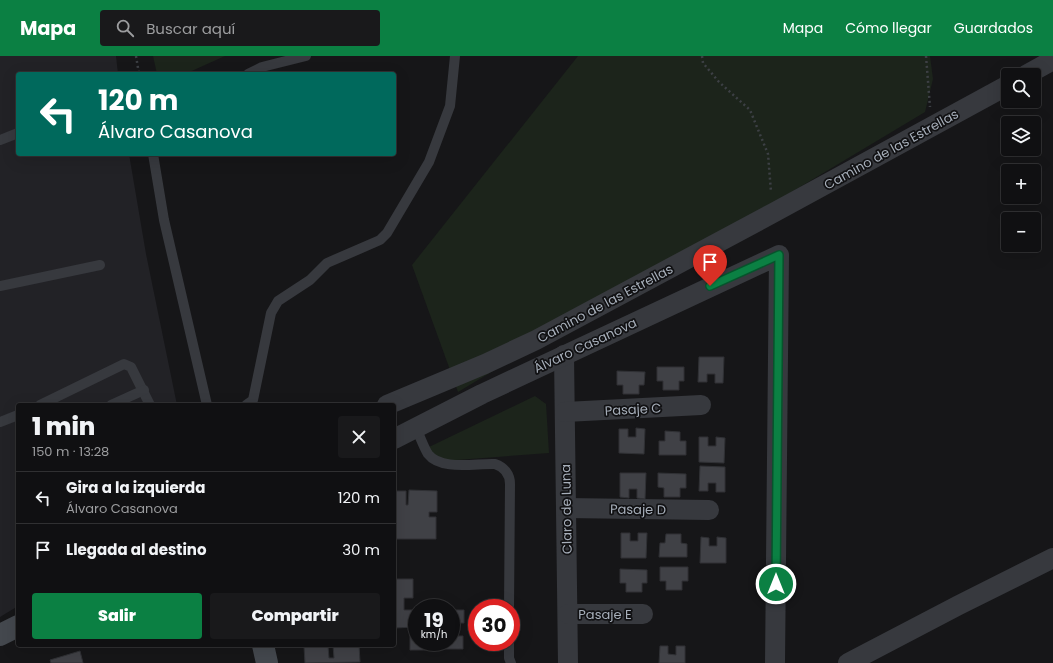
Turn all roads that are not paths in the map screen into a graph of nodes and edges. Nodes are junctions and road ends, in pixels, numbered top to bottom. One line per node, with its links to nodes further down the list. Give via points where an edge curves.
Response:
1 (306, 56): 5 (lane)
2 (455, 56): 18 (lane, via 450,106 429,162 387,233 380,240 327,263 310,280 278,301 271,313 253,400)
3 (1053, 60): 4 (street)
4 (1039, 68)
5 (252, 72)
6 (1001, 89): 19 (street, Camino de las Estrellas, via 536,340)
7 (16, 134): 8 (lane)
8 (0, 140)
9 (153, 156): 17 (lane, via 164,220)
10 (100, 265): 11 (lane)
11 (0, 286)
12 (564, 355): 21 (street, Claro de Luna); 24 (street, Álvaro Casanova); 39 (street, Álvaro Casanova, via 779,255)
13 (144, 390): 14 (lane, via 131,367 124,364); 15 (lane); 16 (lane)
14 (44, 403)
15 (115, 403)
16 (149, 403)
17 (207, 403)
18 (249, 403)
19 (392, 403)
20 (701, 405): 21 (street, Pasaje C)
21 (565, 412): 26 (street, Claro de Luna)
22 (16, 416): 23 (lane)
23 (0, 422)
24 (416, 428): 25 (street, Álvaro Casanova); 29 (lane, via 428,454 440,463 495,464 501,466 508,474)
25 (396, 438)
26 (566, 508): 27 (street, Pasaje D); 30 (street, Claro de Luna)
27 (709, 510)
28 (1053, 558): 40 (street)
29 (509, 599)
30 (568, 614): 31 (street, Pasaje E); 38 (street, Claro de Luna)
31 (642, 614)
32 (16, 627): 33 (street)
33 (0, 635)
34 (263, 647): 36 (street)
35 (509, 651): 37 (lane)
36 (267, 663)
37 (511, 663)
38 (568, 663)
39 (775, 663)
40 (848, 663)

